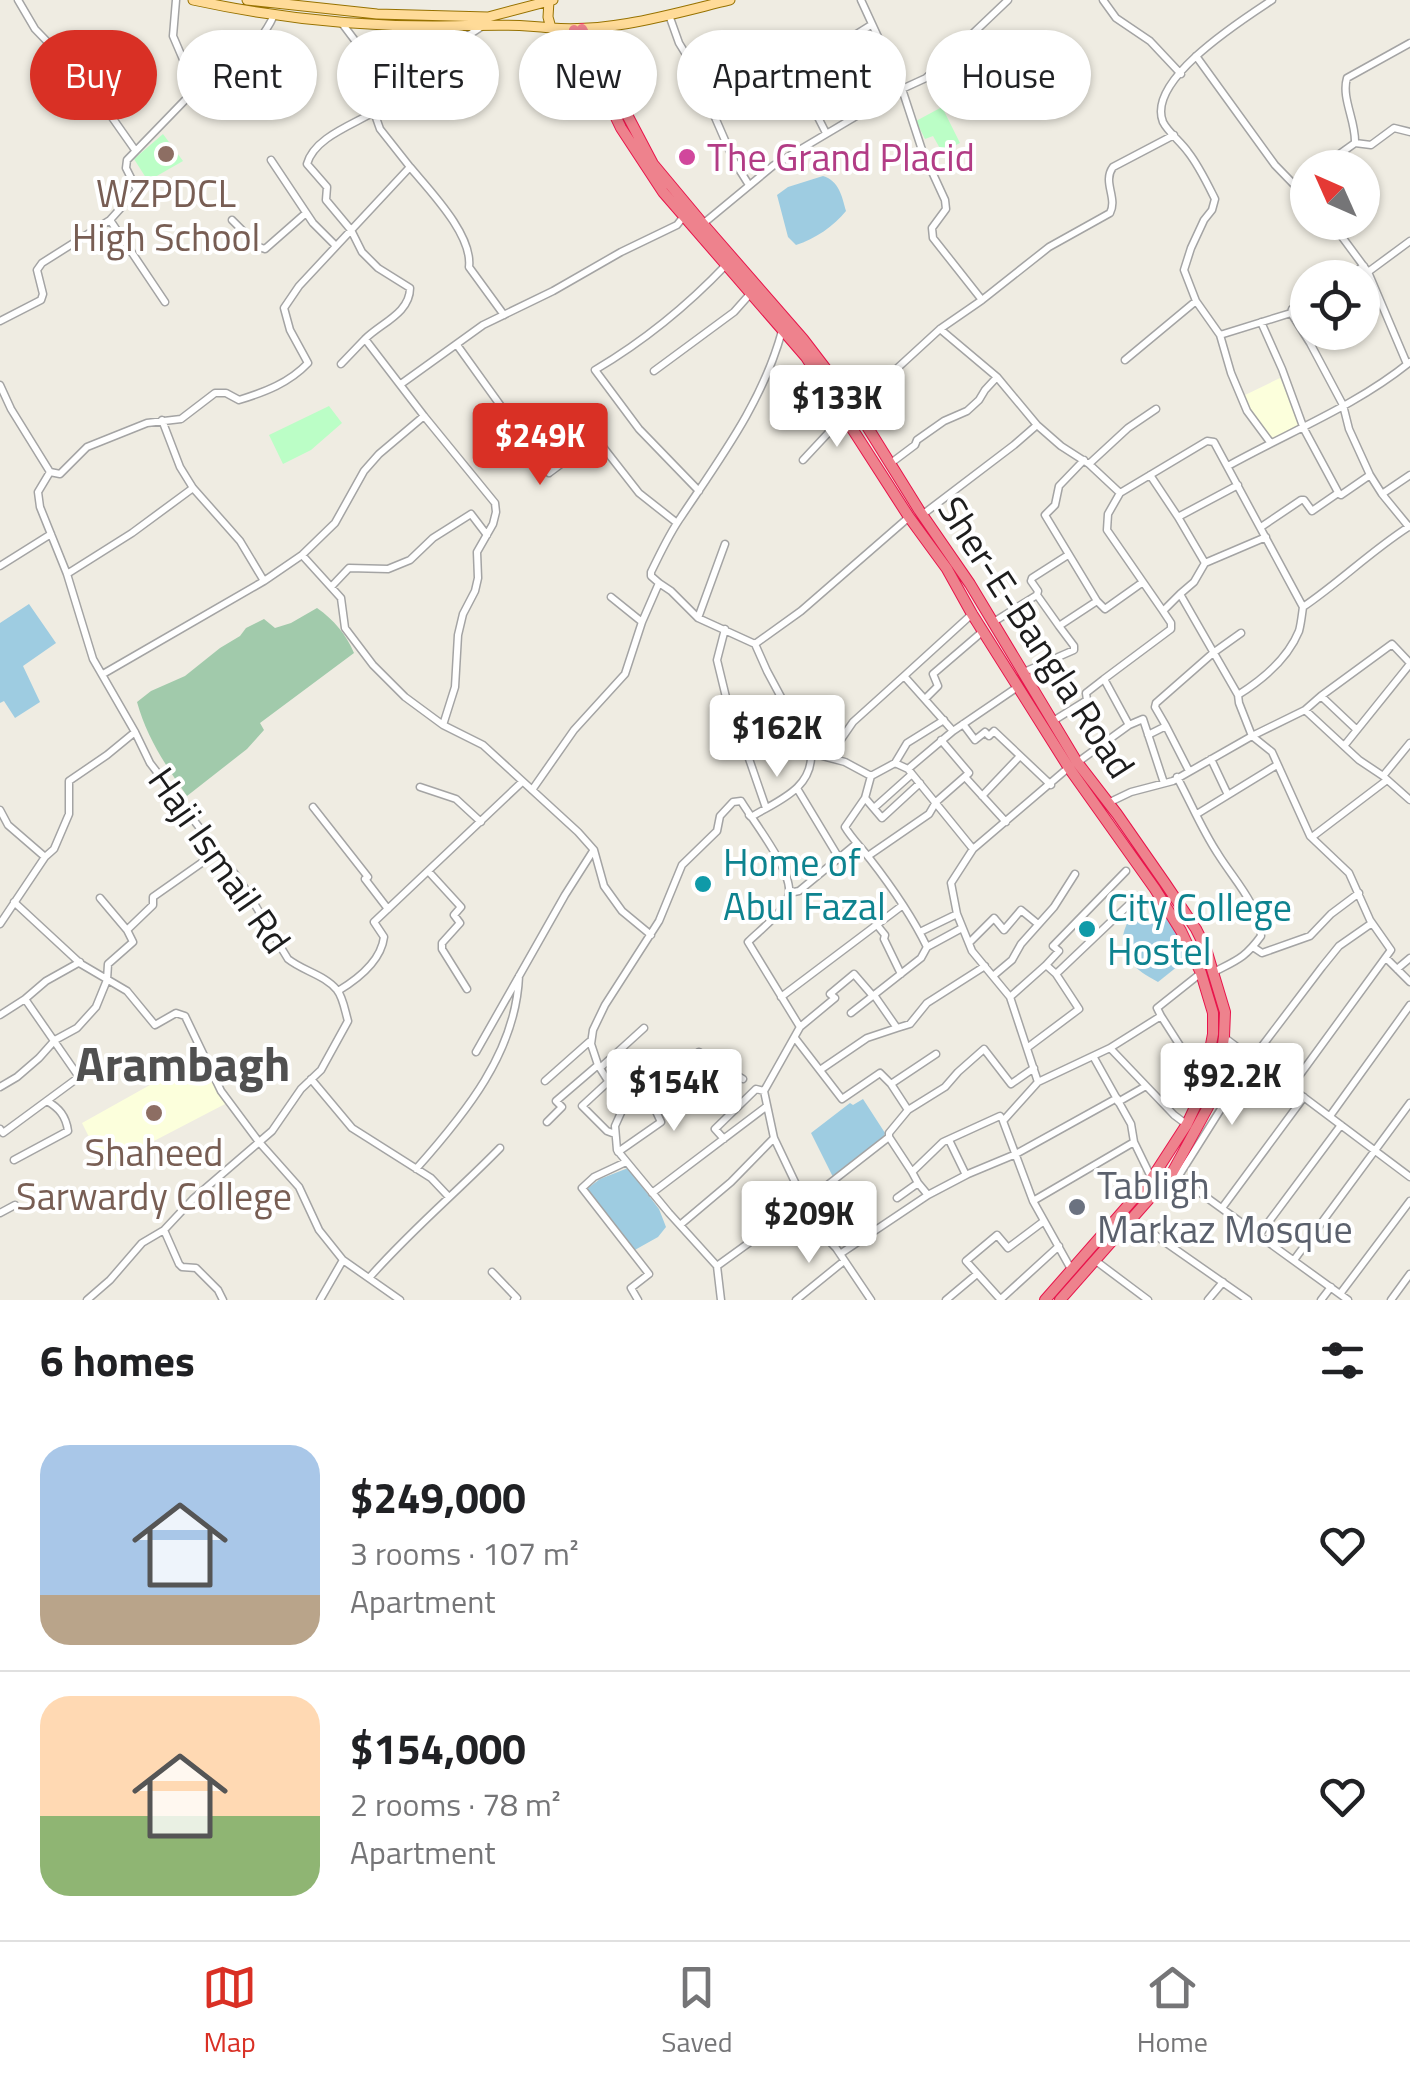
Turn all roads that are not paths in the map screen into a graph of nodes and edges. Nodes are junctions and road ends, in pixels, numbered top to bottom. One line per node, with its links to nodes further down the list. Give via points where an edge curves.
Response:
1 (18, 0): 44 (street)
2 (176, 0): 27 (street)
3 (193, 0): 13 (main road)
4 (246, 0): 11 (main road)
5 (730, 0): 12 (main road)
6 (861, 0): 17 (street)
7 (1008, 0): 30 (street, via 926,78)
8 (1103, 0): 29 (street)
9 (1272, 0): 28 (street)
10 (551, 1): 15 (main road); 18 (main road)
11 (317, 5): 15 (main road)
12 (691, 5): 14 (main road)
13 (274, 14): 16 (main road); 19 (street)
14 (669, 16): 22 (main road); 25 (street)
15 (486, 21): 16 (main road); 18 (main road); 21 (street)
16 (342, 22): 20 (street)
17 (871, 25): 23 (street); 24 (street)
18 (550, 28): 22 (main road)
19 (267, 30)
20 (348, 30)
21 (473, 30)
22 (578, 30)
23 (863, 30)
24 (873, 30)
25 (677, 38)
26 (1410, 43): 43 (street, via 1347,78)
27 (177, 45)
28 (1196, 56): 29 (street); 48 (street)
29 (1181, 74): 42 (street, via 1160,106)
30 (906, 87)
31 (906, 101): 61 (street, via 945,200 933,238)
32 (177, 108): 44 (street)
33 (360, 120): 55 (street, via 326,139 307,160 327,188 326,200)
34 (377, 120): 47 (street)
35 (617, 120): 51 (highway, Sher-E-Bangla Road)
36 (628, 120): 54 (highway, Sher-E-Bangla Road, via 653,164)
37 (716, 120): 49 (street)
38 (819, 120): 41 (street)
39 (848, 120): 41 (street)
40 (1410, 132): 43 (street, via 1394,128 1371,144)
41 (826, 133): 49 (street)
42 (1174, 134): 61 (street, via 1113,166 1110,214 1049,247); 63 (street, via 1215,200 1184,270)
43 (1355, 143): 45 (street)
44 (136, 150): 52 (street, via 126,168 136,190)
45 (1345, 150)
46 (271, 160): 50 (street)
47 (410, 167): 55 (street); 67 (street, via 459,232 469,266)
48 (1290, 181)
49 (749, 185): 54 (street)
50 (306, 213): 53 (street, via 265,249); 57 (street)
51 (684, 215): 59 (highway, Sher-E-Bangla Road); 67 (street, via 678,225)
52 (110, 220): 64 (street); 68 (street, via 42,263 41,300)
53 (232, 220)
54 (702, 224): 65 (highway, Sher-E-Bangla Road)
55 (351, 230): 57 (street); 73 (street, via 378,268 410,288 404,307)
56 (1410, 241): 58 (street)
57 (336, 246): 87 (street, via 284,308 308,363 294,378 238,400 215,393 181,419)
58 (1380, 260)
59 (726, 265): 60 (highway, Sher-E-Bangla Road); 101 (street, via 672,316 595,370 639,429)
60 (751, 293): 65 (highway, Sher-E-Bangla Road); 79 (street)
61 (982, 300): 71 (street)
62 (1380, 300): 77 (street)
63 (1196, 301): 72 (street); 76 (street)
64 (164, 302)
65 (767, 304): 70 (highway, Sher-E-Bangla Road); 85 (highway, Sher-E-Bangla Road, via 803,339)
66 (1290, 312): 69 (street)
67 (504, 315): 74 (street)
68 (0, 322)
69 (1261, 322): 72 (street); 89 (street)
70 (783, 329): 85 (highway, Sher-E-Bangla Road); 101 (street, via 765,381)
71 (940, 329): 80 (street); 85 (street)
72 (1220, 336): 90 (street, via 1247,411)
73 (365, 339): 78 (street); 81 (street)
74 (457, 345): 81 (street); 107 (street, via 549,473 596,438 639,493)
75 (1314, 350): 83 (street)
76 (1125, 360)
77 (1409, 363): 83 (street)
78 (341, 364)
79 (654, 371)
80 (997, 377): 88 (street); 93 (street, via 967,411)
81 (401, 384): 86 (street)
82 (0, 385): 95 (street)
83 (1344, 405): 89 (street); 97 (street)
84 (1156, 409): 92 (street)
85 (850, 411): 91 (street); 93 (highway, Sher-E-Bangla Road); 105 (highway, Sher-E-Bangla Road)
86 (424, 416): 112 (street, via 495,504); 115 (street, via 378,454 335,523)
87 (162, 420): 95 (street, via 88,447 60,474); 100 (street)
88 (1037, 425): 92 (street); 108 (street)
89 (1304, 429): 90 (street); 103 (street)
90 (1270, 442): 94 (street)
91 (803, 460)
92 (1086, 462): 102 (street); 116 (street, via 1059,486 1056,504 1045,515)
93 (890, 464): 108 (highway, Sher-E-Bangla Road)
94 (1228, 466): 96 (street, via 1210,440); 99 (street)
95 (50, 472): 111 (street, Haji Ismail Rd, via 38,492)
96 (1150, 475): 102 (street); 106 (street)
97 (1370, 475): 103 (street); 104 (street)
98 (1410, 475): 104 (street)
99 (1238, 485): 106 (street); 109 (street)
100 (193, 488): 119 (street); 120 (street, via 240,541)
101 (699, 491): 107 (street)
102 (1120, 493): 121 (street, via 1107,530)
103 (1338, 493): 109 (street, via 1312,511 1301,500)
104 (1382, 494): 110 (street)
105 (909, 517): 108 (highway, Sher-E-Bangla Road); 137 (street)
106 (1178, 517): 117 (street)
107 (677, 523): 122 (street, via 651,572)
108 (923, 523): 130 (highway, Sher-E-Bangla Road); 134 (highway, Sher-E-Bangla Road, via 970,584)
109 (1260, 527): 113 (street)
110 (1410, 527): 128 (street)
111 (52, 534): 118 (street); 119 (street, Haji Ismail Rd)
112 (487, 534): 123 (street, via 471,514 410,560 388,568 349,568); 151 (street, via 477,552 478,578 461,624)
113 (1266, 537): 117 (street); 128 (street)
114 (725, 544): 131 (street)
115 (302, 555): 120 (street); 123 (street)
116 (1068, 555): 125 (street, via 1032,578); 127 (street)
117 (1204, 563): 124 (street)
118 (0, 566)
119 (67, 574): 141 (street, Haji Ismail Rd)
120 (264, 581): 141 (street)
121 (1144, 582): 127 (street, via 1105,609); 129 (street)
122 (659, 583): 131 (street); 132 (street)
123 (331, 587): 151 (street, via 341,598 346,628 373,664)
124 (1180, 594): 129 (street); 138 (street)
125 (1037, 595): 133 (street); 134 (street)
126 (611, 598): 132 (street)
127 (1097, 601): 133 (street)
128 (1302, 607): 145 (street, via 1290,646)
129 (1163, 611): 143 (street, via 1171,629)
130 (972, 614): 134 (highway, Sher-E-Bangla Road); 142 (street)
131 (698, 618): 135 (street)
132 (642, 622): 181 (street, via 625,674)
133 (1060, 626): 140 (street, via 1074,650)
134 (987, 627): 140 (highway, Sher-E-Bangla Road); 144 (highway, Sher-E-Bangla Road); 147 (street, via 933,674 938,686)
135 (725, 629): 137 (street); 190 (street, via 717,660 740,755 747,753)
136 (1241, 633): 138 (street)
137 (755, 644): 163 (street)
138 (1213, 652): 145 (street); 154 (street, via 1156,703)
139 (1410, 664): 146 (street, via 1392,644); 156 (street)
140 (1023, 673): 150 (highway, Sher-E-Bangla Road)
141 (103, 674): 157 (street, Haji Ismail Rd)
142 (904, 676): 147 (street); 165 (street, via 853,722)
143 (1104, 679): 150 (street, via 1086,693 1087,700); 153 (street)
144 (1019, 686): 152 (street); 168 (highway, Sher-E-Bangla Road)
145 (1238, 695): 159 (street)
146 (1322, 696): 148 (street); 156 (street)
147 (926, 698): 149 (street)
148 (1305, 710): 159 (street); 162 (street)
149 (944, 720): 155 (street); 167 (street, via 907,743)
150 (1052, 722): 168 (highway, Sher-E-Bangla Road)
151 (443, 724): 176 (street, via 483,745)
152 (963, 724): 155 (street); 164 (street, via 976,740 994,731)
153 (1129, 725): 158 (street, via 1143,719); 168 (street)
154 (1166, 726): 158 (street); 170 (street)
155 (953, 730): 160 (street)
156 (1357, 730): 162 (street)
157 (136, 732): 203 (street, Haji Ismail Rd, via 150,763); 205 (street, via 68,781 70,814)
158 (1148, 734): 178 (street)
159 (1252, 736): 166 (street); 169 (street)
160 (941, 740): 171 (street); 174 (street, via 969,774)
161 (1410, 743): 175 (street)
162 (1344, 746): 175 (street)
163 (810, 753): 165 (street); 182 (street)
164 (1020, 756): 179 (street); 184 (street)
165 (829, 757): 172 (street)
166 (1211, 759): 170 (street); 183 (street)
167 (895, 763): 171 (street); 172 (street)
168 (1073, 765): 179 (street); 188 (highway, Sher-E-Bangla Road); 198 (highway, Sher-E-Bangla Road)
169 (1277, 765): 183 (street); 199 (street)
170 (1189, 771): 173 (street)
171 (910, 772): 177 (street); 191 (street)
172 (871, 776): 185 (street)
173 (1177, 777): 178 (street); 194 (street)
174 (965, 778): 184 (street); 187 (street)
175 (1385, 778): 186 (street); 199 (street)
176 (522, 782): 181 (street); 196 (street)
177 (920, 782): 187 (street); 191 (street, via 882,818)
178 (1164, 783): 188 (street)
179 (1052, 785): 197 (street)
180 (420, 787): 196 (street, via 456,799)
181 (532, 790): 202 (street)
182 (798, 790): 190 (street); 206 (street)
183 (1228, 795): 194 (street)
184 (982, 796): 197 (street)
185 (865, 798): 191 (street); 200 (street, via 845,828)
186 (1410, 800)
187 (936, 802): 201 (street); 204 (street, via 929,814)
188 (1108, 802): 193 (highway, Sher-E-Bangla Road)
189 (313, 807): 217 (street)
190 (766, 808): 195 (street)
191 (874, 808)
192 (0, 810): 205 (street)
193 (1117, 814): 198 (highway); 210 (highway, Sher-E-Bangla Road)
194 (1196, 814): 229 (street, via 1260,921)
195 (750, 815): 212 (street, via 785,872); 226 (street, via 740,800 720,816 717,831 682,865)
196 (481, 822): 207 (street)
197 (1006, 822): 201 (street)
198 (1107, 822): 210 (highway, Sher-E-Bangla Road)
199 (1312, 837): 211 (street, via 1349,873)
200 (856, 844): 204 (street); 206 (street)
201 (974, 849): 218 (street, via 950,883)
202 (594, 850): 226 (street, via 604,886); 237 (street)
203 (218, 852): 224 (street, via 153,897); 244 (street, Haji Ismail Rd, via 288,960)
204 (868, 856): 216 (street)
205 (45, 857): 215 (street)
206 (838, 858): 212 (street)
207 (428, 871): 217 (street); 243 (street, via 461,907 454,915 460,924 442,949)
208 (1126, 871): 233 (street, via 1053,946 1058,951)
209 (1075, 874): 221 (street)
210 (1160, 886): 236 (highway, Sher-E-Bangla Road, via 1196,929)
211 (1359, 893): 219 (street); 229 (street, via 1310,936 1262,953)
212 (789, 894): 246 (street, via 748,942)
213 (1138, 896): 239 (street)
214 (100, 898): 224 (street)
215 (14, 902): 220 (street); 232 (street)
216 (902, 905): 222 (street); 225 (street)
217 (388, 909): 244 (street, via 374,922 384,937 382,949)
218 (958, 914): 223 (street); 225 (street)
219 (1372, 923): 230 (street, via 1391,950); 267 (street, via 1340,946)
220 (0, 924)
221 (1038, 924): 227 (street, via 1021,910 1004,930 994,918); 240 (street)
222 (877, 925): 238 (street); 246 (street)
223 (962, 928): 227 (street); 228 (street)
224 (127, 930): 241 (street, via 133,942 108,964)
225 (920, 932): 228 (street)
226 (652, 935): 259 (street, via 605,1005)
227 (969, 943): 234 (street)
228 (926, 947): 238 (street)
229 (1253, 947): 236 (street)
230 (1386, 958): 235 (street); 279 (street)
231 (1410, 958): 235 (street)
232 (80, 962): 241 (street); 248 (street)
233 (1046, 965): 239 (street); 247 (street)
234 (985, 966): 240 (street); 255 (street)
235 (1397, 969): 242 (street)
236 (1208, 973): 252 (street, via 1157,1008); 257 (highway, Sher-E-Bangla Road, via 1224,1012); 276 (highway, Sher-E-Bangla Road)
237 (520, 974): 262 (street); 310 (street, via 500,1053 478,1094)
238 (901, 974): 245 (street)
239 (1056, 974): 260 (street, via 1079,1009)
240 (993, 976): 247 (street)
241 (107, 980): 258 (street, via 96,1007); 302 (street, via 127,992 155,1026 176,1012 186,1016 221,1091)
242 (1410, 982)
243 (467, 989)
244 (338, 991): 272 (street, via 348,1021)
245 (874, 995): 250 (street); 253 (street, via 854,974); 255 (street)
246 (781, 997): 253 (street)
247 (1010, 997): 260 (street)
248 (25, 999): 251 (street); 258 (street)
249 (1410, 1005): 291 (street)
250 (851, 1013)
251 (0, 1015)
252 (1161, 1016): 261 (street); 264 (street)
253 (800, 1027): 256 (street)
254 (644, 1028): 263 (street)
255 (897, 1028): 270 (street, via 867,1038)
256 (795, 1038): 270 (street); 282 (street)
257 (1224, 1038): 267 (street); 276 (highway, Sher-E-Bangla Road)
258 (55, 1040): 280 (street); 285 (street, via 79,1077)
259 (591, 1041): 268 (street); 273 (street)
260 (1027, 1048): 269 (street)
261 (1110, 1048): 266 (street); 278 (street)
262 (476, 1052)
263 (618, 1052): 268 (street); 283 (street, via 639,1076)
264 (1184, 1052)
265 (936, 1054): 277 (street)
266 (1093, 1056): 275 (street); 286 (street)
267 (1253, 1058): 279 (street); 312 (street)
268 (599, 1067): 274 (street); 293 (street, via 556,1101 562,1108)
269 (1034, 1068): 275 (street); 290 (street, via 1011,1084 984,1050 945,1088)
270 (820, 1070): 277 (street, via 842,1099 880,1074)
271 (743, 1079): 281 (street, via 699,1052)
272 (311, 1080): 302 (street); 310 (street, via 352,1128)
273 (545, 1082)
274 (609, 1082): 283 (street); 297 (street, via 582,1106)
275 (1038, 1082): 292 (street)
276 (1210, 1083): 294 (highway, Sher-E-Bangla Road); 312 (highway, Sher-E-Bangla Road)
277 (891, 1084): 290 (street)
278 (1146, 1086): 286 (street); 294 (street)
279 (1292, 1087): 284 (street)
280 (0, 1088)
281 (646, 1090): 288 (street); 306 (street, via 661,1122)
282 (764, 1090): 289 (street); 300 (street, via 756,1089 715,1129)
283 (617, 1094): 288 (street)
284 (1304, 1097): 291 (street); 326 (street)
285 (47, 1100): 296 (street); 308 (street, via 65,1117 68,1131)
286 (1118, 1100): 303 (street); 307 (street)
287 (1410, 1103): 305 (street)
288 (624, 1106): 297 (street)
289 (767, 1106): 299 (street); 300 (street)
290 (908, 1110): 298 (street)
291 (1330, 1116): 295 (street)
292 (1003, 1121): 301 (street, via 1000,1116); 307 (street)
293 (547, 1122)
294 (1187, 1124): 315 (highway, Sher-E-Bangla Road)
295 (1342, 1125): 305 (street); 333 (street)
296 (0, 1130)
297 (614, 1134): 306 (street)
298 (889, 1136): 311 (street); 321 (street)
299 (774, 1138): 321 (street); 330 (street)
300 (724, 1139): 317 (street)
301 (948, 1140): 311 (street); 313 (street)
302 (259, 1142): 331 (street); 337 (street, via 299,1187 319,1230)
303 (1134, 1142): 315 (street); 322 (street)
304 (500, 1148): 319 (street)
305 (1374, 1150): 314 (street); 338 (street)
306 (618, 1152): 309 (street)
307 (1016, 1154): 313 (street); 322 (street)
308 (14, 1160)
309 (626, 1162): 317 (street); 354 (street, via 582,1188 650,1274 631,1288)
310 (416, 1168): 319 (street)
311 (912, 1172): 316 (street)
312 (1175, 1174): 326 (street); 328 (highway, Sher-E-Bangla Road)
313 (966, 1175): 318 (street)
314 (1410, 1176)
315 (1152, 1178): 332 (highway, Sher-E-Bangla Road)
316 (918, 1183): 318 (street); 320 (street)
317 (652, 1192): 330 (street)
318 (928, 1195): 336 (street)
319 (448, 1196): 345 (street)
320 (897, 1198)
321 (803, 1199): 325 (street)
322 (1033, 1200): 329 (street)
323 (1410, 1201): 348 (street)
324 (15, 1205): 327 (street)
325 (797, 1208): 336 (street); 340 (street)
326 (1222, 1208): 333 (street)
327 (0, 1213)
328 (1132, 1219): 334 (highway, Sher-E-Bangla Road); 346 (street)
329 (1044, 1221): 335 (street); 343 (street, via 1008,1248 996,1235 966,1261)
330 (680, 1225): 340 (street)
331 (164, 1230): 349 (street, via 142,1243); 350 (street, via 179,1264 196,1268)
332 (1104, 1232): 334 (highway); 341 (highway, Sher-E-Bangla Road)
333 (1259, 1235): 338 (street)
334 (1112, 1243): 339 (highway, Sher-E-Bangla Road)
335 (1059, 1246): 341 (street); 359 (street)
336 (842, 1257): 356 (street); 357 (street)
337 (343, 1260): 345 (street); 351 (street)
338 (1294, 1260): 347 (street)
339 (1096, 1261): 361 (highway, Sher-E-Bangla Road); 362 (street)
340 (717, 1266): 355 (street)
341 (1071, 1268): 360 (highway, Sher-E-Bangla Road)
342 (492, 1272): 353 (street)
343 (977, 1274): 358 (street); 359 (street)
344 (1410, 1274): 367 (street)
345 (369, 1278): 352 (street)
346 (1223, 1282): 363 (street); 364 (street)
347 (1331, 1287): 348 (street); 365 (street)
348 (1340, 1294): 366 (street)
349 (87, 1300)
350 (222, 1300)
351 (320, 1300)
352 (400, 1300)
353 (514, 1300)
354 (638, 1300)
355 (721, 1300)
356 (796, 1300)
357 (870, 1300)
358 (946, 1300)
359 (1000, 1300)
360 (1045, 1300)
361 (1060, 1300)
362 (1148, 1300)
363 (1208, 1300)
364 (1248, 1300)
365 (1321, 1300)
366 (1348, 1300)
367 (1391, 1300)

